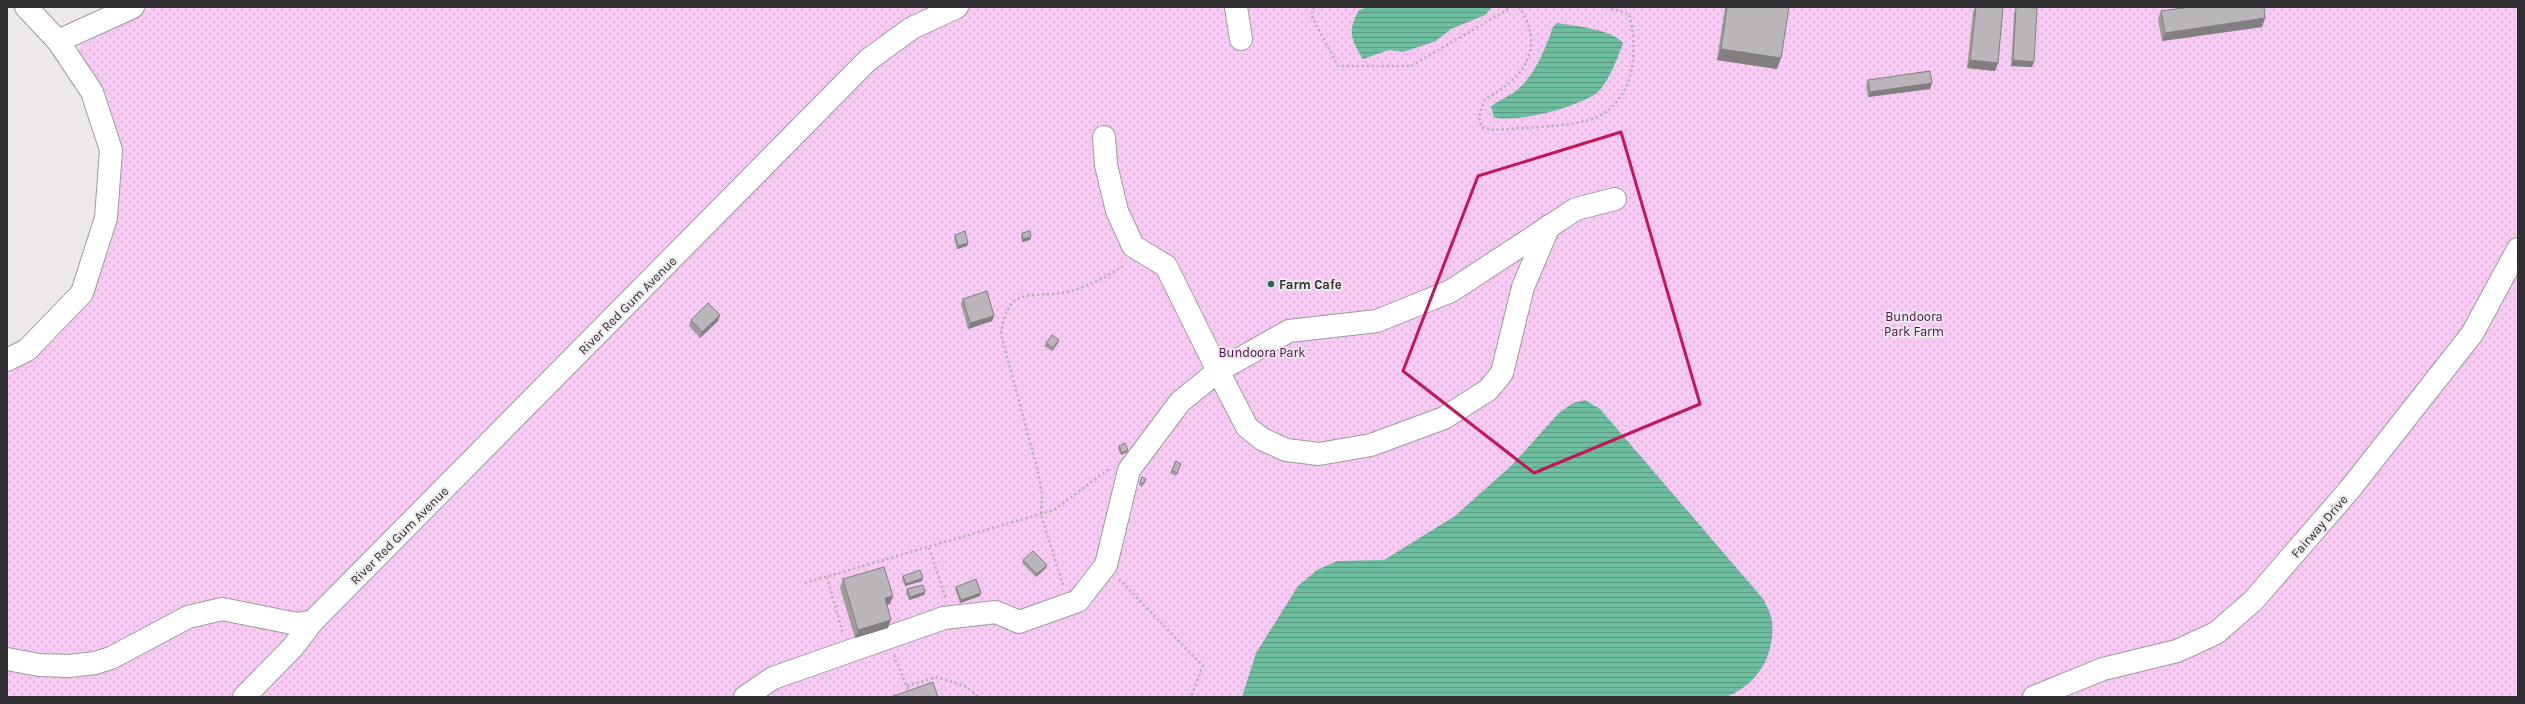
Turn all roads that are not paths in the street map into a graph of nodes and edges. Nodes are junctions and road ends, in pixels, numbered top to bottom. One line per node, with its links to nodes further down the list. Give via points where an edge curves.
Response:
1 (26, 7): 6 (street)
2 (133, 7): 6 (street)
3 (957, 7): 13 (street, River Red Gum Avenue, via 912,28 868,60)
4 (1236, 7): 5 (street)
5 (1241, 39)
6 (58, 41): 11 (street, via 92,92 111,150 106,218 82,293 27,350)
7 (1104, 137): 12 (street, via 1106,165 1117,211 1133,246 1166,266)
8 (1615, 199): 9 (street, via 1576,209)
9 (1549, 226): 12 (street, via 1451,291 1377,321 1289,331); 12 (street, via 1523,287 1502,372 1488,390 1444,418 1371,445 1319,454 1286,450 1262,439 1247,427)
10 (2518, 249): 17 (street, Fairway Drive, via 2472,334 2350,490 2253,601 2216,633 2177,651 2103,669)
11 (7, 360)
12 (1218, 371): 16 (street, via 1180,402 1129,470 1106,565 1078,601 1019,622 996,612 952,618 773,678)
13 (312, 622): 14 (street, via 297,624 222,609 188,617 111,658 95,663 47,665); 15 (street, River Red Gum Avenue, via 293,647)
14 (7, 659)
15 (244, 697)
16 (745, 697)
17 (2034, 697)

